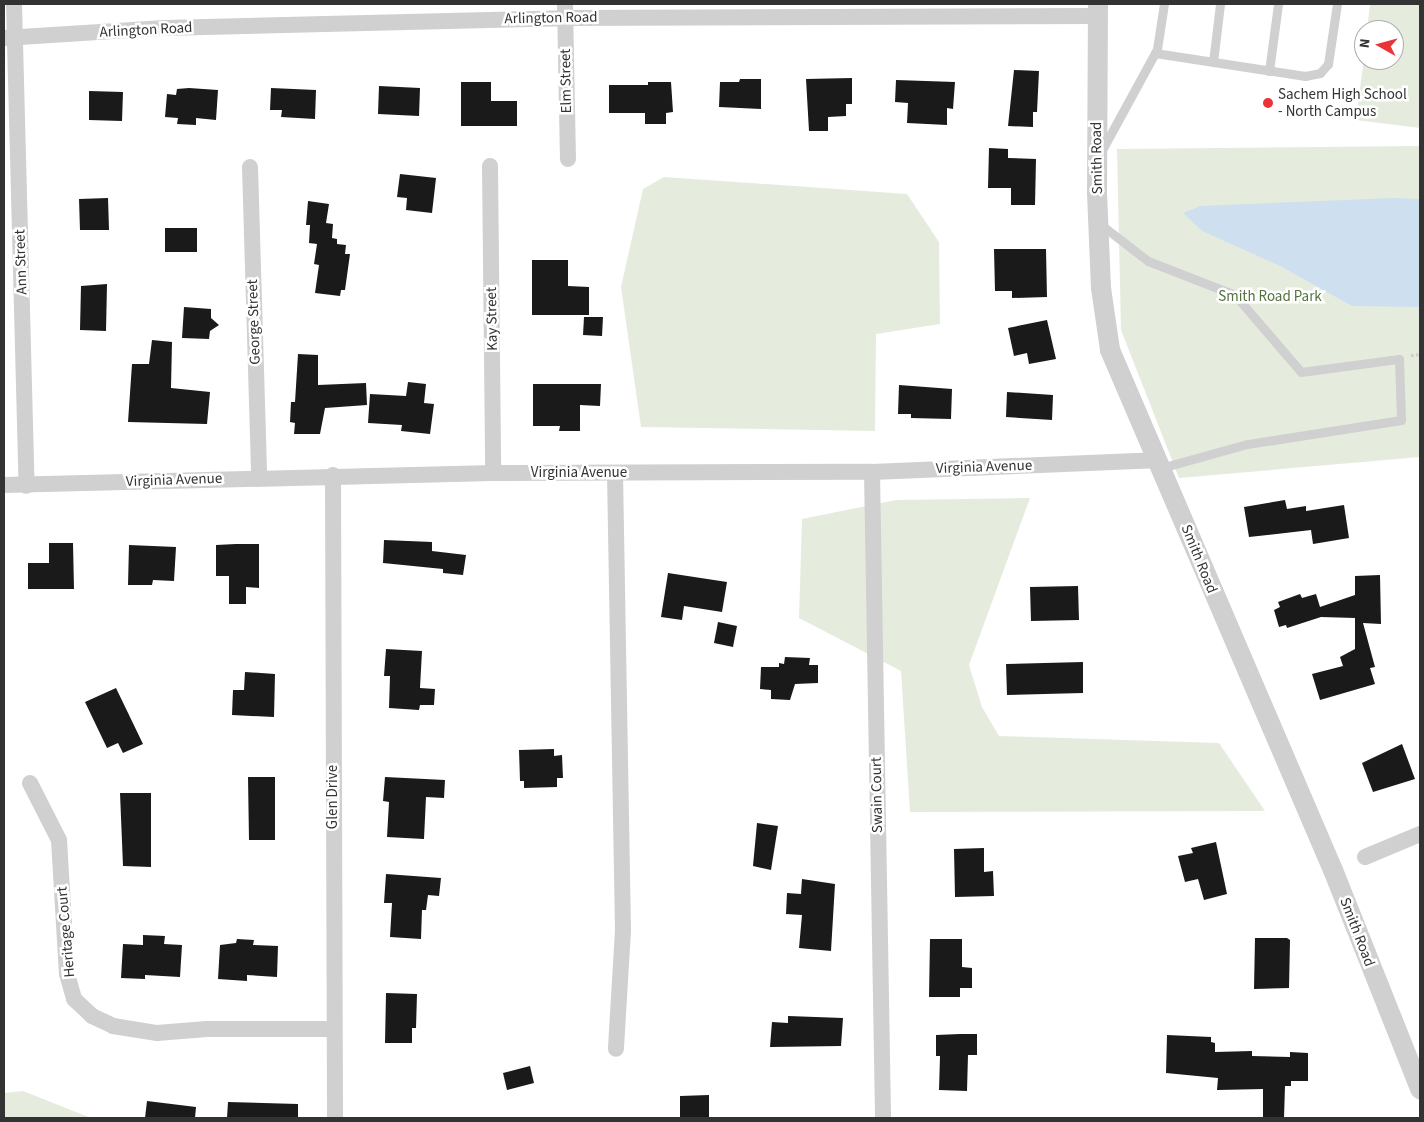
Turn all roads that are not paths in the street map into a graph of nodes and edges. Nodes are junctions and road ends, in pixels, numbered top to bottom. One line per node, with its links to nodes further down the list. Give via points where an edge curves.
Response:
1 (14, 4): 8 (street, Ann Street)
2 (1164, 4): 9 (lane)
3 (1220, 4): 10 (lane)
4 (1278, 4): 11 (lane)
5 (1337, 4): 11 (lane, via 1330,55 1320,73 1305,76)
6 (1099, 10): 7 (street, Arlington Road); 13 (street, Smith Road)
7 (565, 11): 8 (street, Arlington Road); 12 (street, Elm Street)
8 (9, 38): 24 (street, Ann Street)
9 (1155, 53): 10 (lane); 13 (lane)
10 (1213, 62): 11 (lane)
11 (1269, 71)
12 (568, 159)
13 (1097, 159): 16 (street, Smith Road)
14 (490, 166): 20 (street, Kay Street)
15 (250, 167): 22 (street, George Street)
16 (1098, 222): 17 (street, Smith Road, via 1100,288 1110,350); 17 (lane, via 1148,261 1235,295 1301,372 1399,359 1401,420 1247,444)
17 (1157, 464): 19 (street, Virginia Avenue); 30 (street, Smith Road, via 1333,870)
18 (615, 472): 19 (street, Virginia Avenue); 20 (street, Virginia Avenue); 29 (street, via 623,930)
19 (872, 472): 32 (street, Swain Court)
20 (493, 473): 21 (street, Virginia Avenue)
21 (333, 475): 22 (street, Virginia Avenue); 28 (street, Glen Drive)
22 (259, 477): 24 (street, Virginia Avenue)
23 (4, 485): 24 (street, Virginia Avenue)
24 (27, 486)
25 (30, 784): 28 (street, Heritage Court, via 60,840 67,974 74,999 92,1016 113,1026 157,1034 207,1030)
26 (1420, 834): 27 (street)
27 (1365, 857)
28 (333, 1029): 31 (street, Glen Drive)
29 (616, 1049)
30 (1420, 1089)
31 (335, 1118)
32 (883, 1118)

